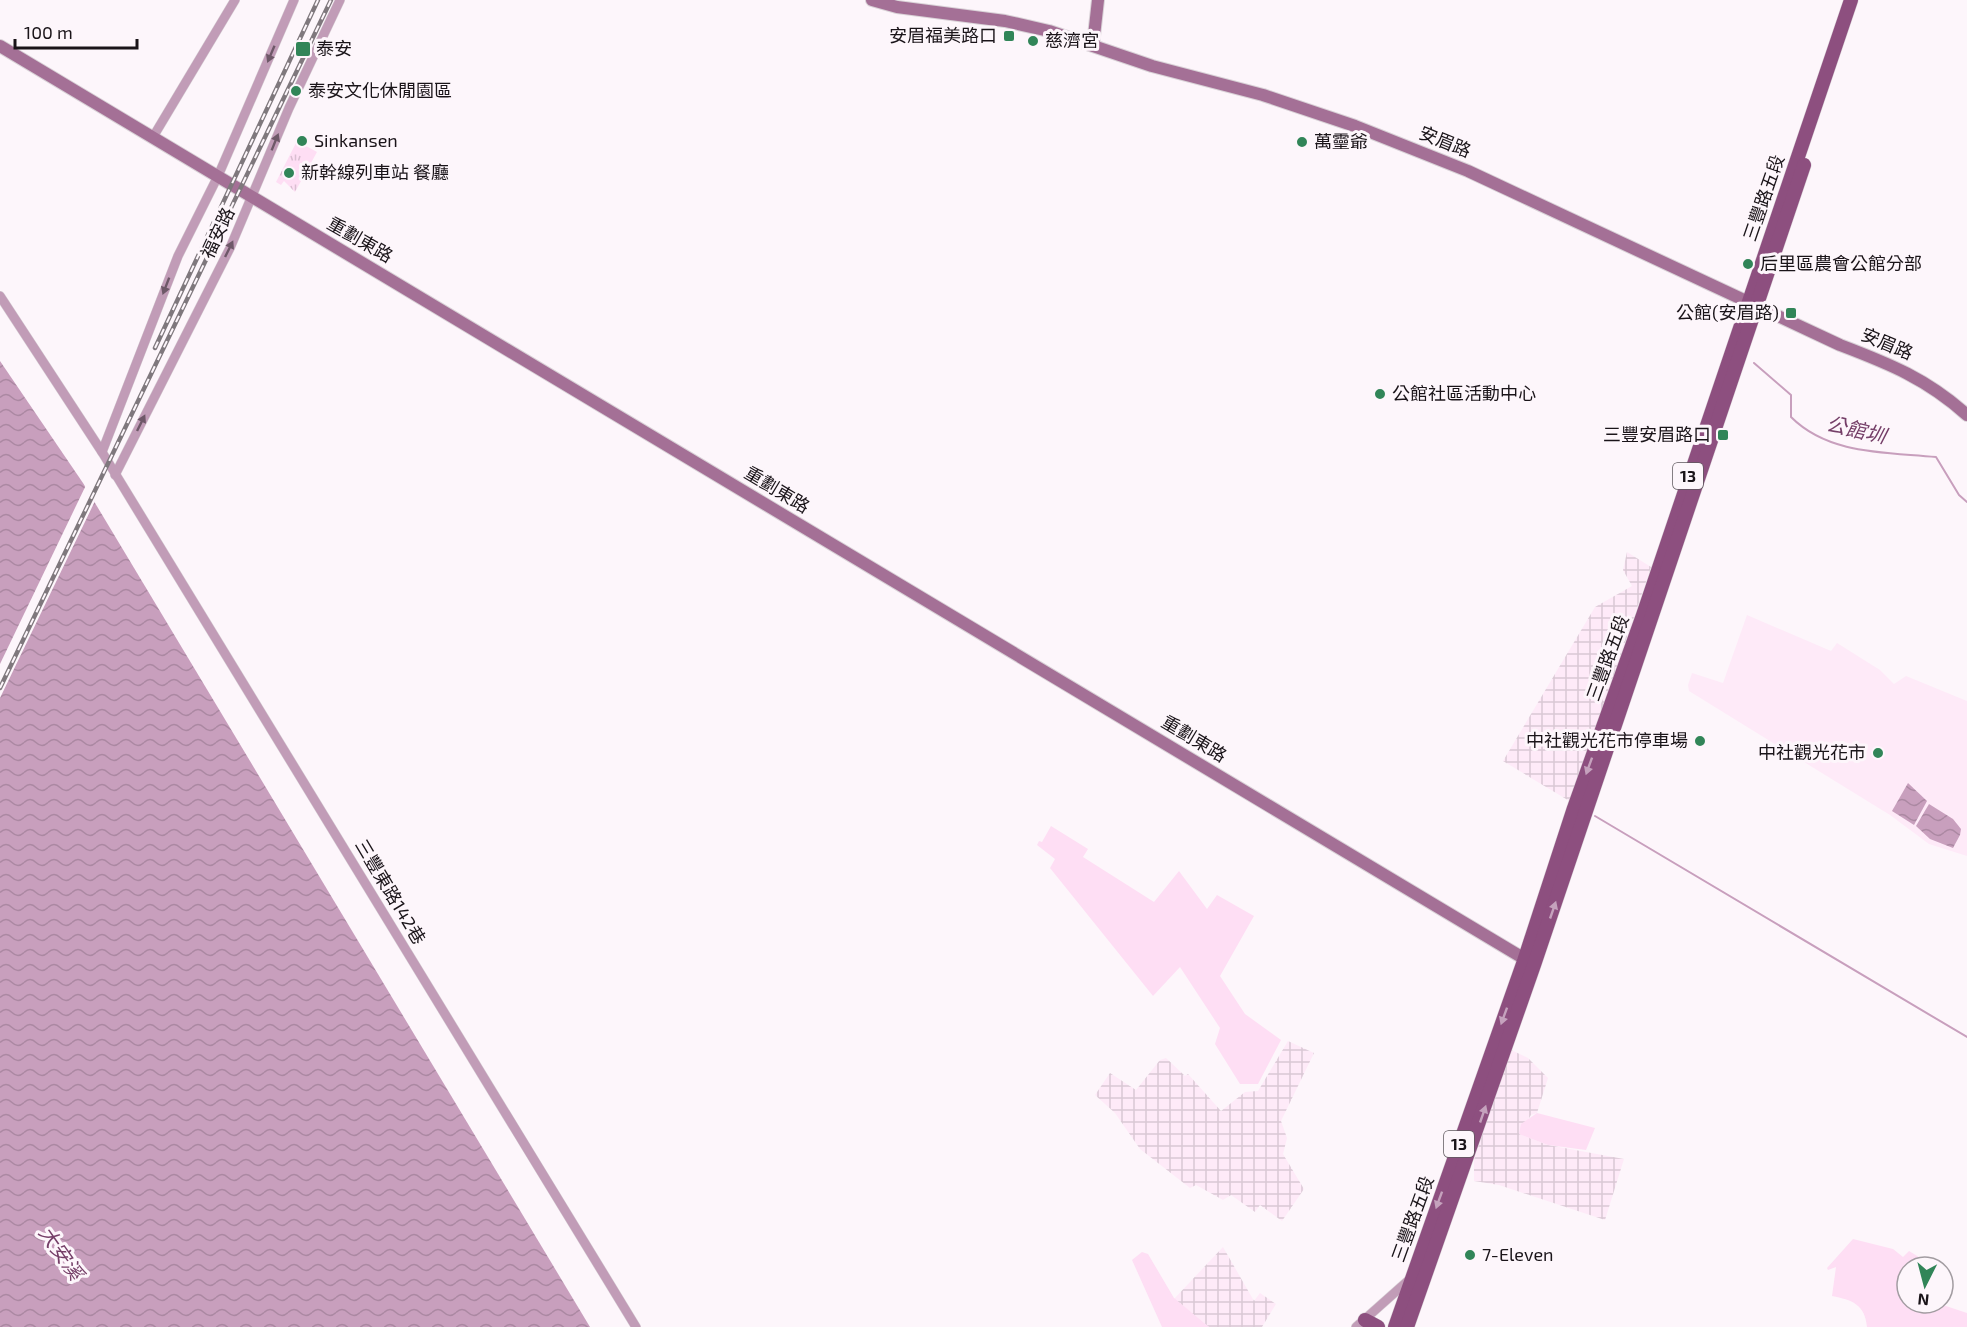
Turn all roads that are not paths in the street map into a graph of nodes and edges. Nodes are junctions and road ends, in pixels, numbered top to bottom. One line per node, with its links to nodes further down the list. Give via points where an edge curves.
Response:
1 (235, 0): 10 (street)
2 (294, 0): 11 (street, 福安路, one-way to 11)
3 (340, 0): 12 (street, 福安路, one-way to 3)
4 (872, 0): 8 (street, 安眉路, via 897,7 1005,21)
5 (1098, 0): 8 (street)
6 (1851, 0): 14 (main road, 三豐路五段 / 13)
7 (1860, 0): 14 (main road, 三豐路五段 / 13)
8 (1093, 45): 14 (street, 安眉路, via 1152,66 1309,110 1436,157)
9 (0, 46): 10 (street, 重劃東路)
10 (153, 137): 11 (street, 重劃東路)
11 (218, 176): 12 (street, 重劃東路); 16 (street, 福安路, one-way to 16, via 178,256)
12 (253, 196): 17 (street, 福安路, one-way to 12); 18 (street, 重劃東路)
13 (0, 296): 16 (street, 三豐東路142巷)
14 (1752, 304): 15 (street, 安眉路, via 1898,367 1929,384); 18 (main road, 三豐路五段 / 13)
15 (1967, 415)
16 (102, 452): 17 (street, 三豐東路142巷)
17 (114, 475): 21 (street, 三豐東路142巷)
18 (1529, 963): 19 (main road, 三豐路五段 / 13, via 1458,1186)
19 (1416, 1280): 20 (street); 23 (main road, 三豐路五段 / 13); 24 (main road, 三豐路五段 / 13)
20 (1360, 1324): 22 (main road)
21 (636, 1327)
22 (1378, 1327)
23 (1395, 1327)
24 (1407, 1327)

